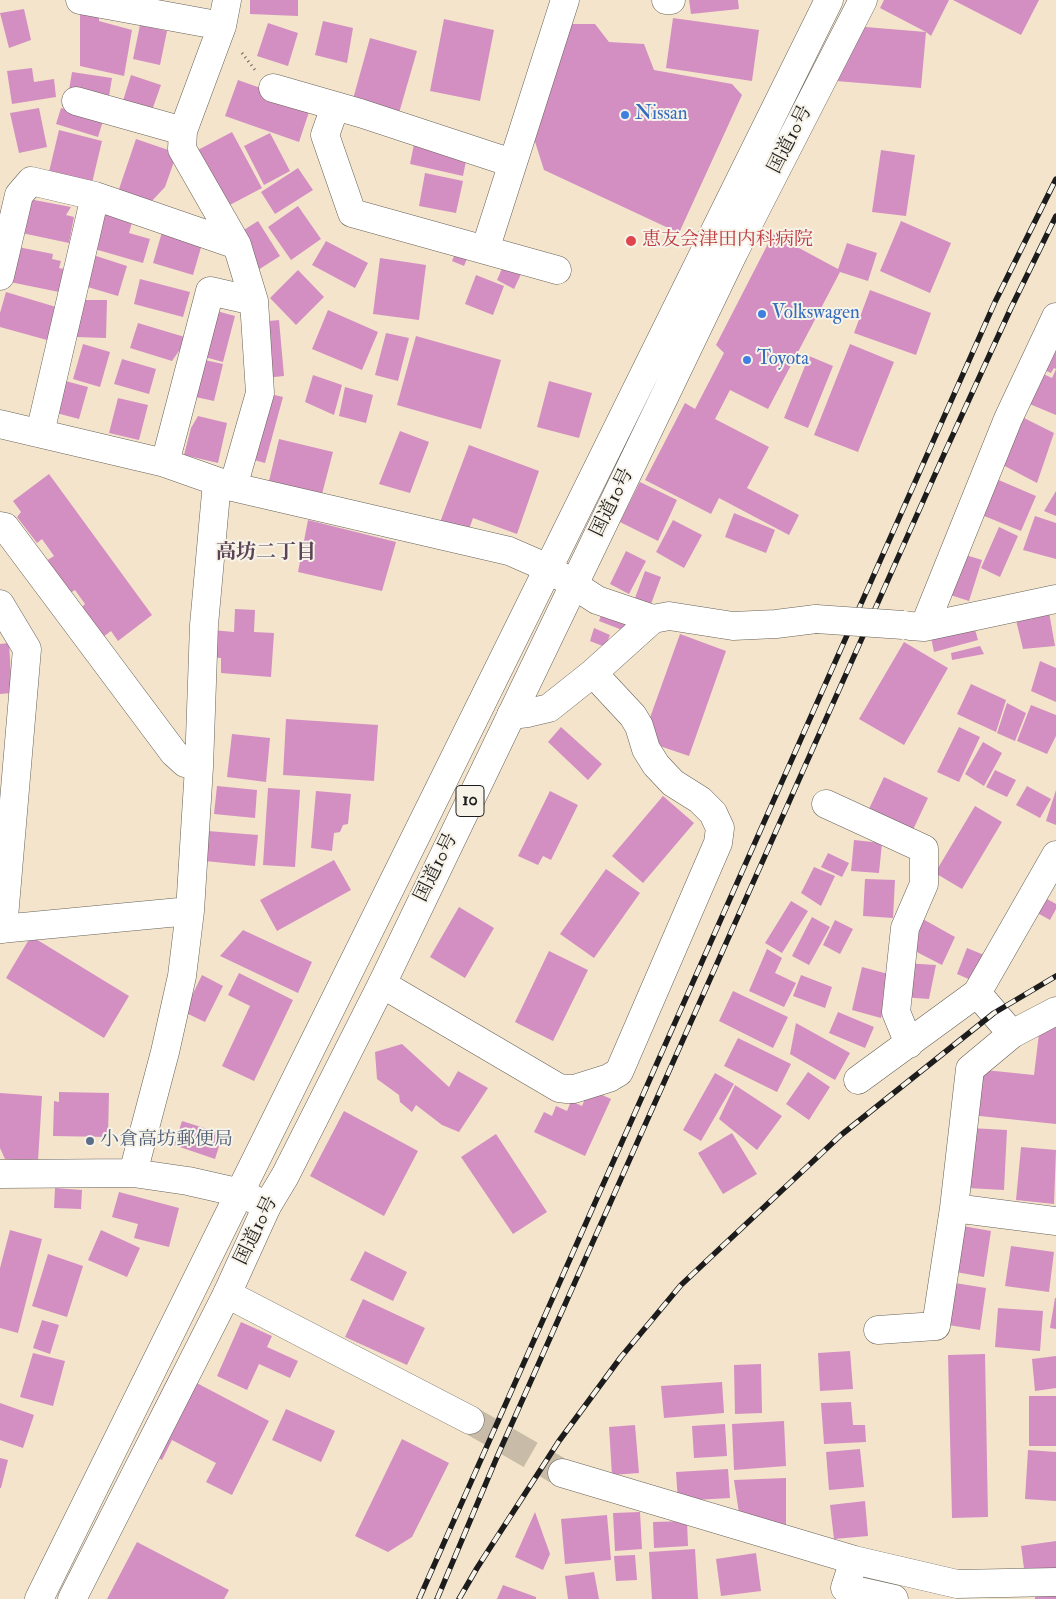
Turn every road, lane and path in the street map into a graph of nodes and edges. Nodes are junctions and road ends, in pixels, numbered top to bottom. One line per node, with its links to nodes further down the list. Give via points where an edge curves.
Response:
1 (80, 0): 8 (main road)
2 (227, 0): 8 (main road)
3 (565, 0): 13 (main road)
4 (666, 0): 5 (main road)
5 (671, 0)
6 (829, 0): 26 (main road, 国道10号 / 10)
7 (863, 0): 27 (main road, 国道10号 / 10, via 734,252)
8 (222, 26): 9 (path, via 260,77); 12 (main road)
9 (273, 88): 11 (main road)
10 (76, 101): 12 (main road)
11 (335, 107): 13 (main road); 16 (main road, via 325,135 352,213)
12 (183, 131): 15 (main road, via 182,148)
13 (512, 163): 16 (main road)
14 (94, 196): 15 (main road); 18 (main road, via 31,181 20,195); 22 (main road)
15 (238, 245): 19 (main road)
16 (486, 250): 17 (main road)
17 (557, 270)
18 (0, 276)
19 (254, 301): 23 (main road, via 210,291); 24 (main road, via 260,393)
20 (1056, 317): 31 (main road)
21 (0, 424): 22 (main road)
22 (40, 433): 23 (main road)
23 (166, 463): 24 (main road)
24 (225, 484): 26 (main road, via 509,551); 34 (main road, via 204,624)
25 (0, 526): 34 (main road, via 5,527 174,754 185,763)
26 (548, 568): 27 (main road); 47 (main road, 国道10号 / 10)
27 (573, 585): 30 (main road, via 597,600); 33 (main road, 国道10号 / 10)
28 (1056, 599): 31 (main road)
29 (0, 604): 38 (main road, via 27,649)
30 (653, 619): 31 (main road, bridge, via 669,616 733,626 816,619); 32 (main road)
31 (914, 626)
32 (594, 673): 33 (main road, via 549,708); 39 (main road, via 639,726 646,749 656,765 673,783 700,800 713,813 720,828 718,843 618,1072 574,1089 559,1088)
33 (511, 715): 39 (main road, 国道10号 / 10)
34 (199, 767): 37 (main road)
35 (826, 804): 43 (main road, via 924,849 924,884 905,928 896,1012)
36 (1056, 855): 40 (main road)
37 (190, 911): 38 (main road); 45 (main road, via 182,976)
38 (2, 929)
39 (382, 984): 48 (main road, 国道10号 / 10)
40 (976, 994): 42 (main road); 43 (main road)
41 (1056, 1011): 42 (main road)
42 (1012, 1034): 49 (main road, via 970,1069)
43 (909, 1044): 44 (main road)
44 (858, 1080)
45 (133, 1173): 46 (main road); 47 (main road)
46 (0, 1174)
47 (240, 1193): 48 (main road); 57 (main road, 国道10号 / 10)
48 (267, 1206): 51 (main road, 国道10号 / 10)
49 (954, 1208): 50 (main road); 52 (main road, via 936,1326)
50 (1056, 1221)
51 (227, 1294): 53 (main road); 58 (main road, 国道10号 / 10)
52 (878, 1330)
53 (470, 1420)
54 (562, 1473): 55 (main road)
55 (854, 1560): 56 (main road, via 957,1584); 59 (main road, via 844,1588)
56 (1056, 1582)
57 (39, 1599)
58 (72, 1599)
59 (894, 1599)

